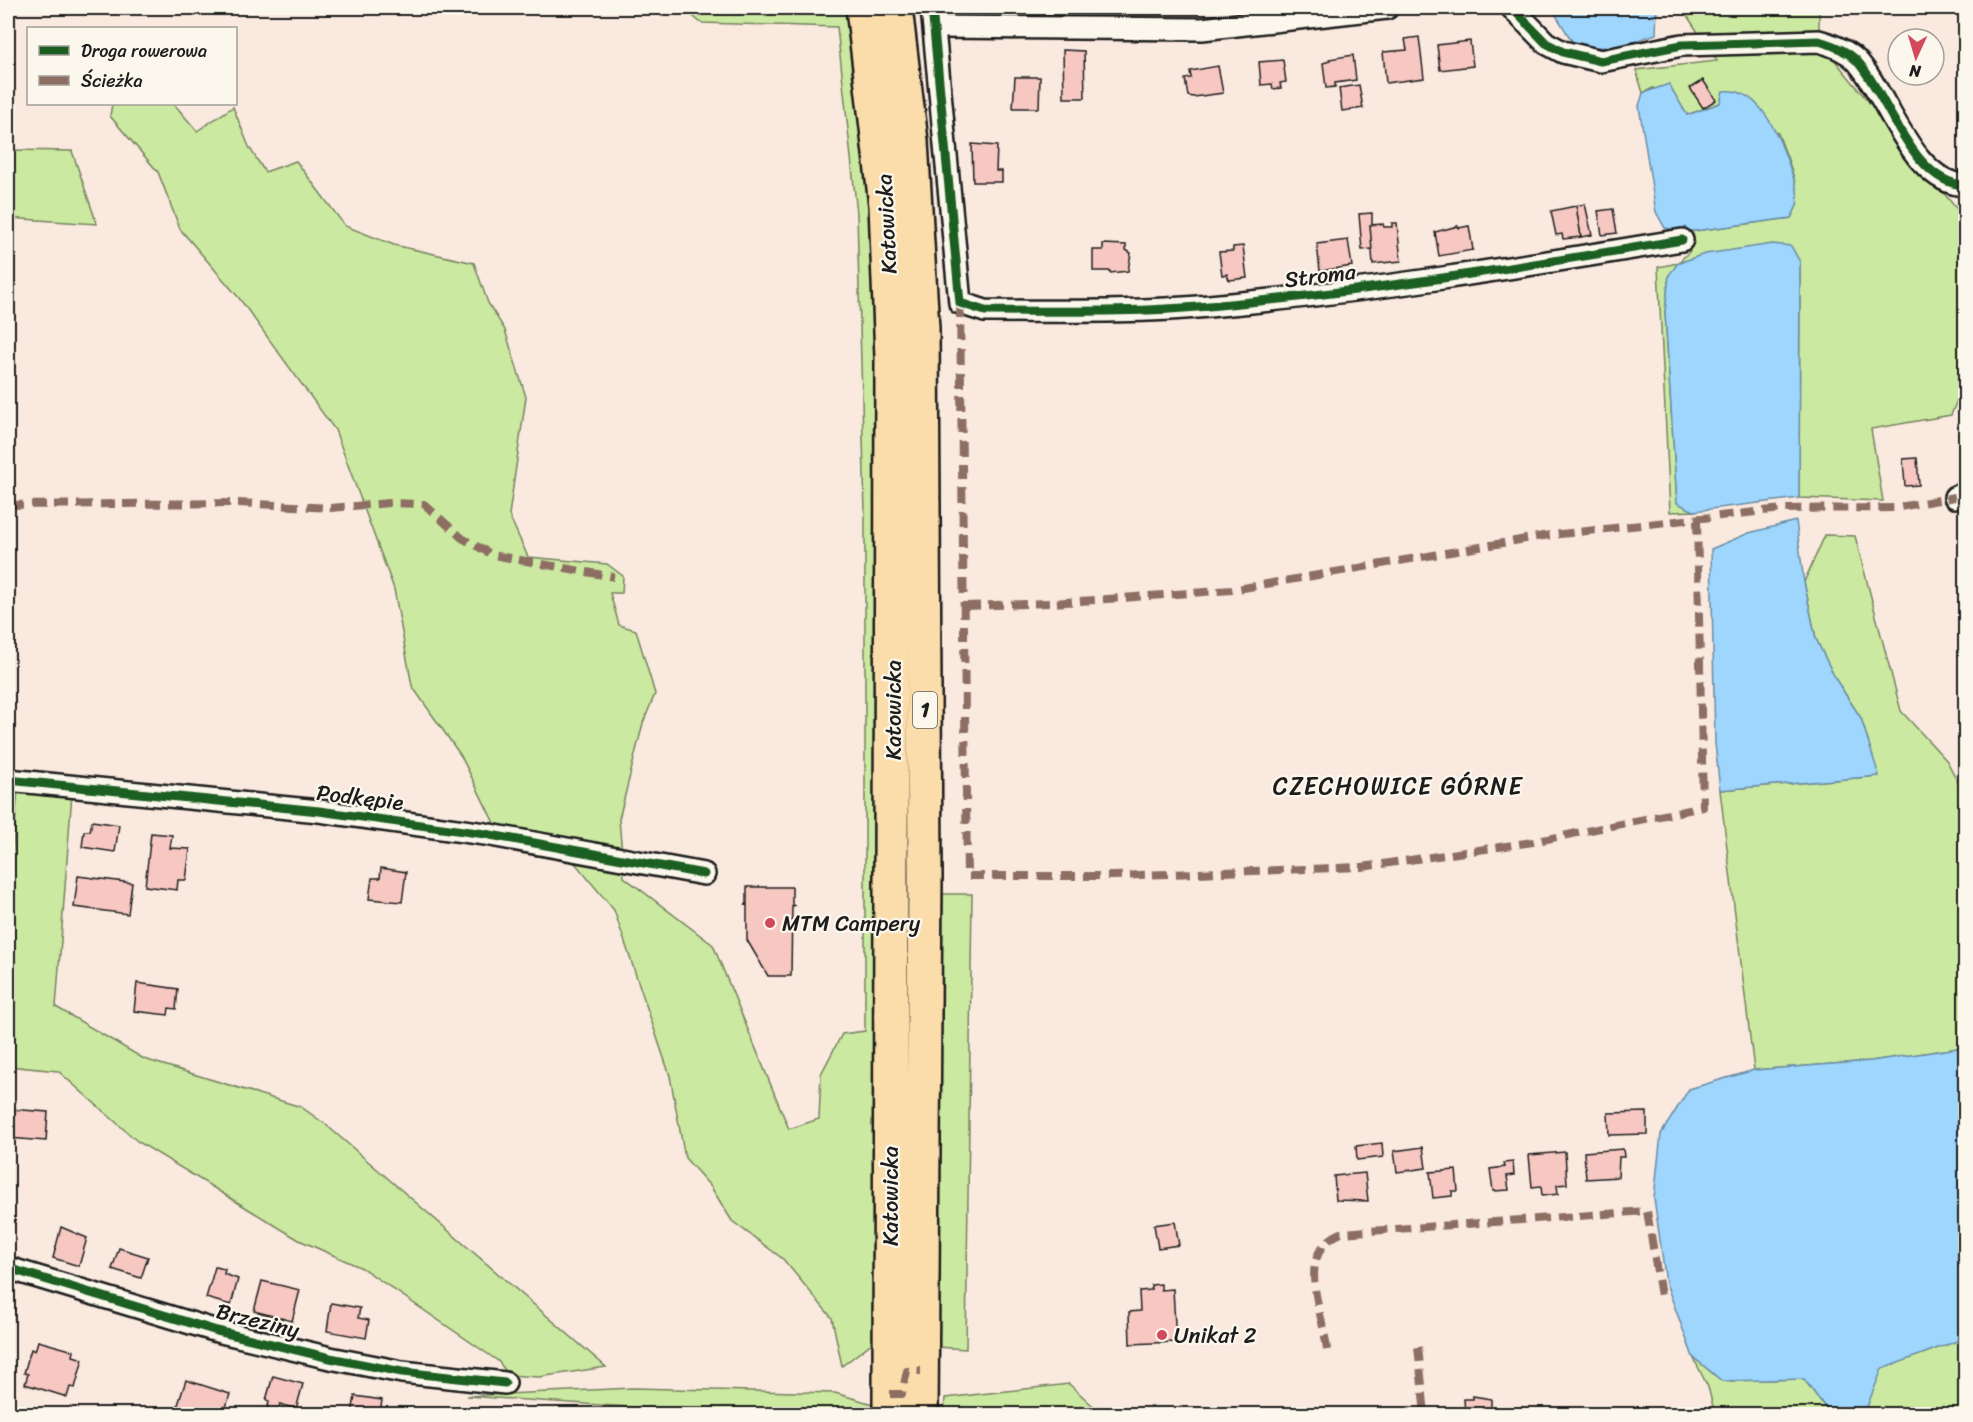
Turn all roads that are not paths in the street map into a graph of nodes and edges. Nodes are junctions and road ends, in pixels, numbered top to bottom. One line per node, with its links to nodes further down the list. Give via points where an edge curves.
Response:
1 (863, 8): 12 (main road, Katowicka / 1, via 886,205 892,357)
2 (895, 8): 13 (main road, Katowicka / 1, via 911,141 922,328 925,876)
3 (1387, 8): 5 (street, via 1202,29)
4 (1512, 8): 6 (street, via 1546,43 1563,52 1601,61 1682,45 1819,41 1836,46 1856,60 1894,124 1932,170 1941,179)
5 (934, 17): 7 (street, Stroma, via 960,303 985,311 1206,307 1442,279)
6 (1965, 186)
7 (1682, 240)
8 (8, 780): 9 (street, Podkępie, via 343,814 485,834)
9 (704, 874)
10 (8, 1268): 11 (street, Brzeziny, via 217,1331 330,1358 402,1372)
11 (505, 1383)
12 (890, 1414)
13 (921, 1414)

